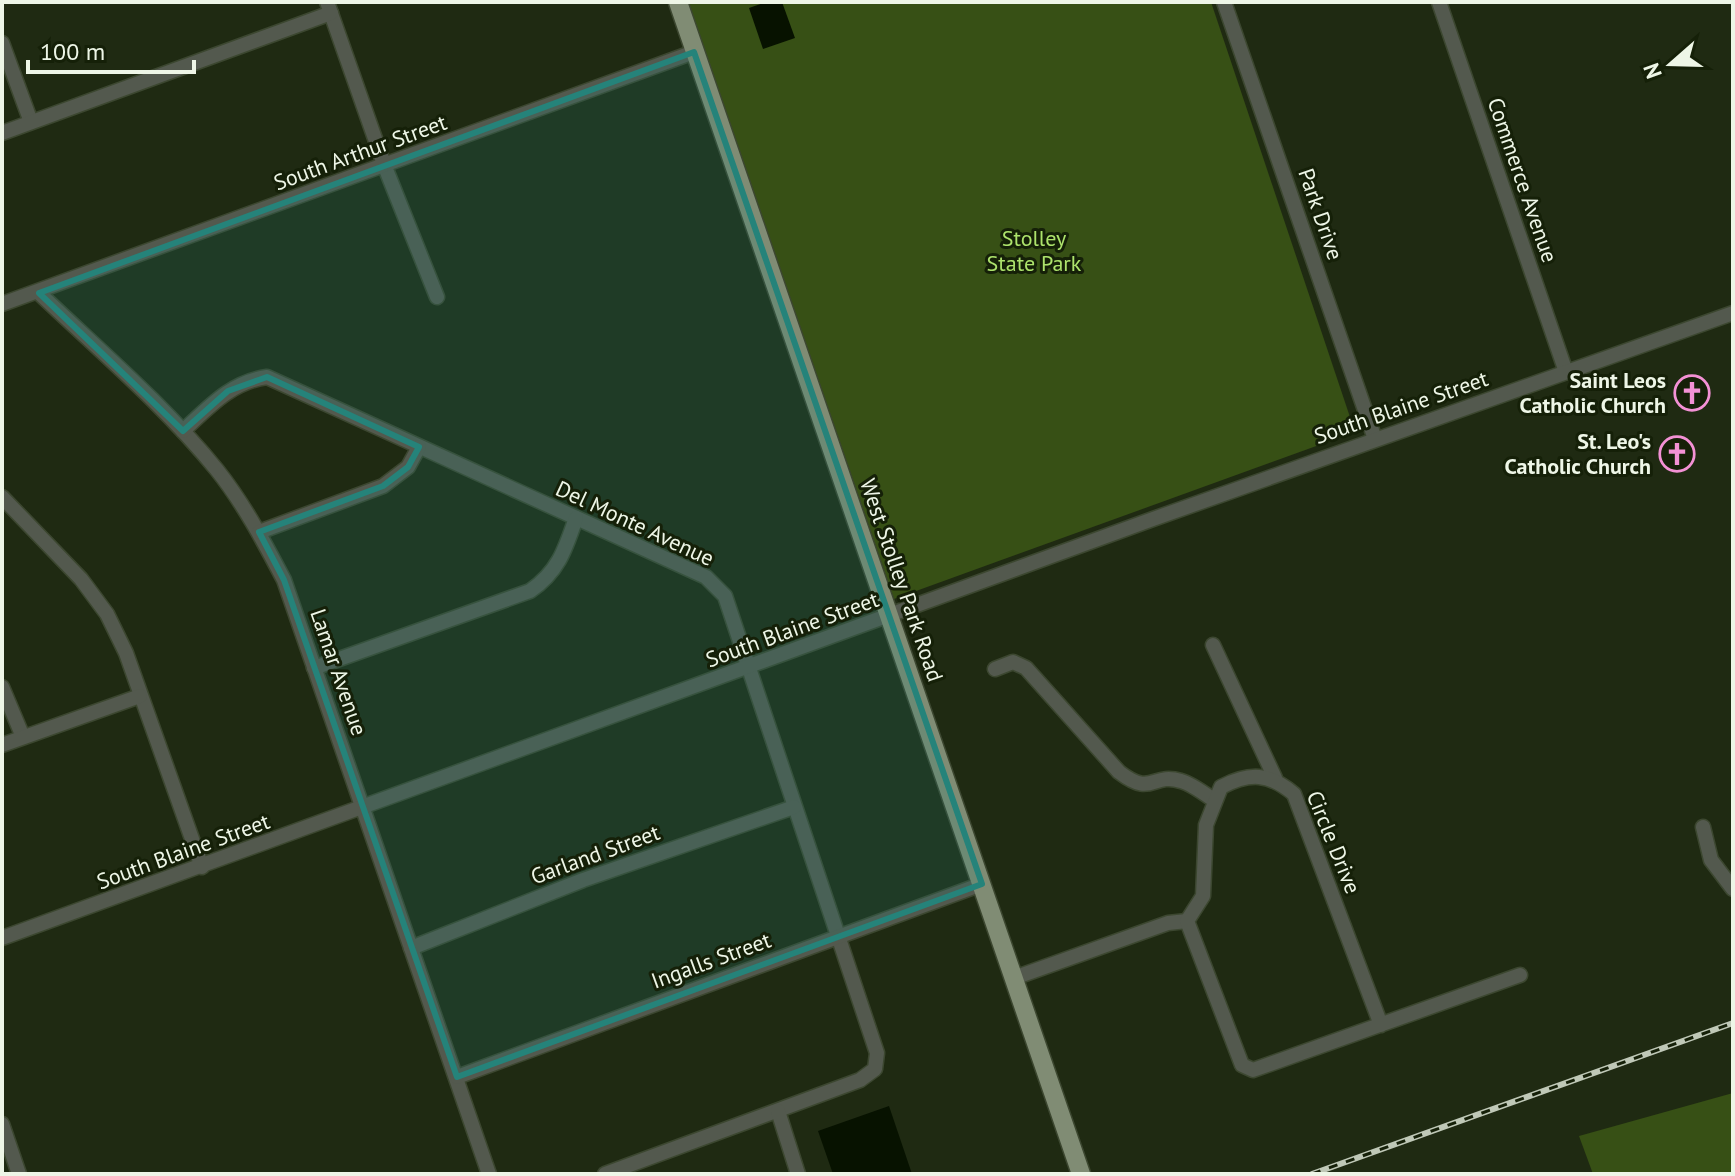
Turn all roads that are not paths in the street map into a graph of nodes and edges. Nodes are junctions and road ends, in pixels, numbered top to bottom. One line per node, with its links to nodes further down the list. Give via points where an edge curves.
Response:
1 (678, 2): 6 (main road, West Stolley Park Road)
2 (1224, 2): 16 (street, Park Drive)
3 (1439, 2): 14 (street, Commerce Avenue)
4 (329, 7): 7 (street); 9 (street)
5 (2, 43): 7 (street)
6 (694, 52): 9 (street, South Arthur Street); 21 (main road, West Stolley Park Road)
7 (31, 122): 8 (street)
8 (2, 133)
9 (385, 167): 10 (street, South Arthur Street); 11 (street)
10 (39, 293): 12 (street); 15 (street, Lamar Avenue)
11 (437, 297)
12 (2, 304)
13 (1733, 313): 14 (street, South Blaine Street)
14 (1566, 372): 16 (street, South Blaine Street)
15 (183, 431): 17 (street, Del Monte Avenue, via 228,391 267,377); 20 (street, Lamar Avenue, via 219,472)
16 (1375, 439): 21 (street, South Blaine Street)
17 (419, 447): 19 (street, Del Monte Avenue); 20 (street, via 408,467 383,486)
18 (2, 497): 27 (street, via 81,579 107,614)
19 (576, 518): 23 (street, via 562,559 550,578 530,591); 24 (street, Del Monte Avenue, via 706,577 725,596)
20 (259, 532): 23 (street, Lamar Avenue, via 284,580)
21 (889, 617): 24 (street, South Blaine Street); 36 (main road, West Stolley Park Road)
22 (1213, 645): 30 (street)
23 (314, 668): 33 (street, Lamar Avenue)
24 (749, 668): 32 (street, Del Monte Avenue); 33 (street, South Blaine Street)
25 (995, 669): 31 (street, via 1013,662 1026,668 1136,785 1183,781)
26 (2, 687): 28 (street)
27 (140, 696): 28 (street); 35 (street)
28 (23, 737): 29 (street)
29 (2, 745)
30 (1275, 778): 31 (street, Circle Drive, via 1237,779 1221,787); 44 (street, Circle Drive, via 1294,794)
31 (1215, 801): 38 (street, via 1206,825 1203,896)
32 (794, 807): 39 (street, Del Monte Avenue); 41 (street, Garland Street, via 583,880)
33 (363, 809): 35 (street, South Blaine Street); 41 (street, Lamar Avenue)
34 (1703, 827): 37 (street, via 1711,860)
35 (202, 867): 40 (street, South Blaine Street)
36 (982, 884): 39 (street, Ingalls Street); 43 (main road, West Stolley Park Road)
37 (1733, 889)
38 (1187, 921): 43 (street, via 1168,923); 44 (street, via 1242,1065 1253,1070)
39 (836, 937): 45 (street, Ingalls Street); 46 (street, Del Monte Avenue, via 877,1053 875,1069)
40 (2, 938)
41 (411, 948): 45 (street, Lamar Avenue)
42 (1520, 975): 44 (street)
43 (1014, 978): 52 (main road, West Stolley Park Road)
44 (1381, 1025)
45 (457, 1077): 49 (street, Lamar Avenue)
46 (778, 1111): 50 (street); 51 (street)
47 (2, 1124): 48 (street)
48 (19, 1174)
49 (489, 1174)
50 (605, 1174)
51 (798, 1174)
52 (1081, 1174)

